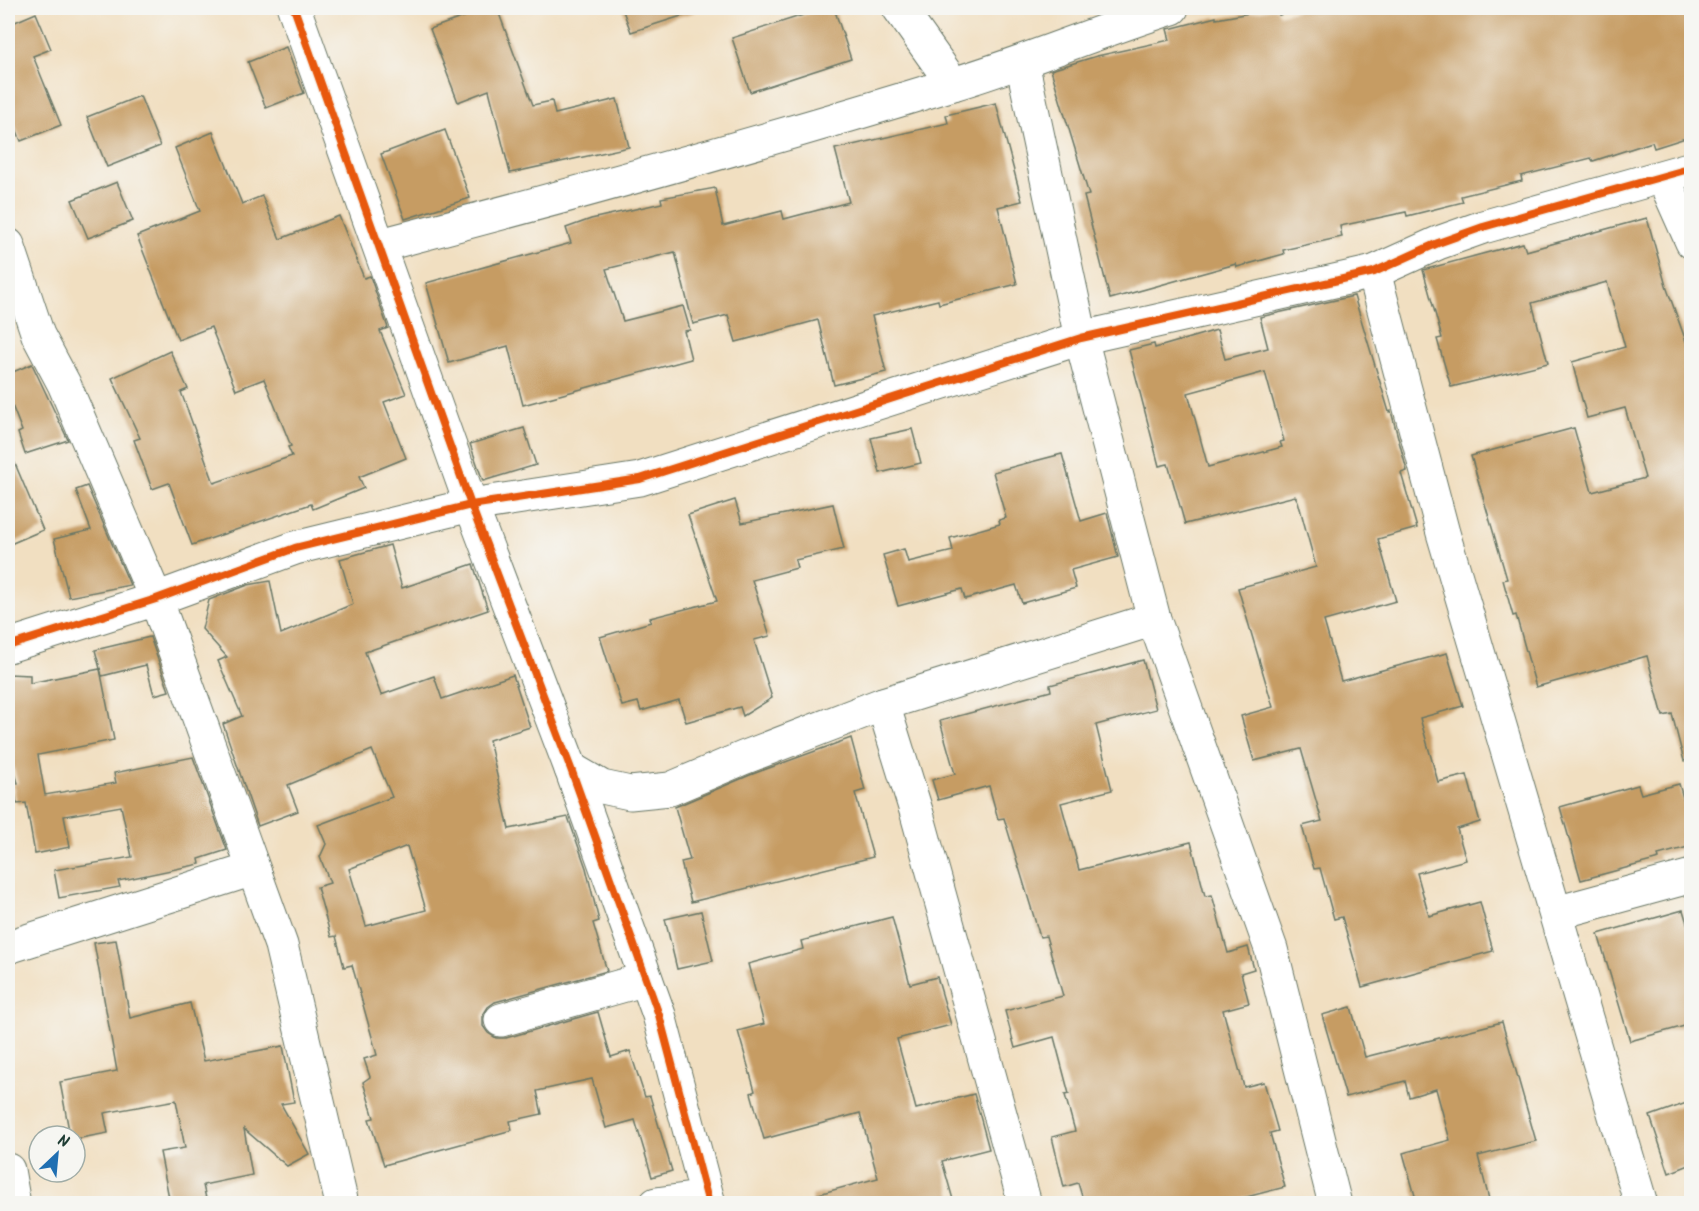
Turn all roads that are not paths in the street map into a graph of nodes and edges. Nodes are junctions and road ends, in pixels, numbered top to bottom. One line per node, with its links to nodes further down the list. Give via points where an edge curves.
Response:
1 (294, 8): 9 (street)
2 (899, 8): 5 (street)
3 (1172, 8): 4 (street)
4 (1022, 62): 5 (street); 11 (street)
5 (953, 84): 9 (street, via 640,177)
6 (1677, 172): 7 (street); 10 (street, via 1483,227)
7 (1692, 242)
8 (8, 245): 13 (street, via 38,335 64,384)
9 (381, 245): 12 (street)
10 (1374, 272): 11 (street); 20 (street, via 1443,533)
11 (1081, 338): 12 (street, via 640,478); 14 (street)
12 (471, 505): 13 (street, via 295,548); 17 (street)
13 (156, 599): 15 (street); 18 (street)
14 (1154, 619): 16 (street); 30 (street, via 1271,950)
15 (8, 646)
16 (883, 704): 17 (street, via 670,789 630,792 602,787); 29 (street)
17 (571, 769): 22 (street)
18 (253, 869): 21 (street); 27 (street, via 281,945)
19 (1692, 876): 20 (street)
20 (1556, 913): 31 (street)
21 (8, 947)
22 (646, 979): 23 (street); 25 (street)
23 (501, 1020)
24 (8, 1170): 26 (street)
25 (708, 1200): 28 (street)
26 (14, 1203)
27 (342, 1203)
28 (657, 1203)
29 (1025, 1203)
30 (1335, 1203)
31 (1641, 1203)

